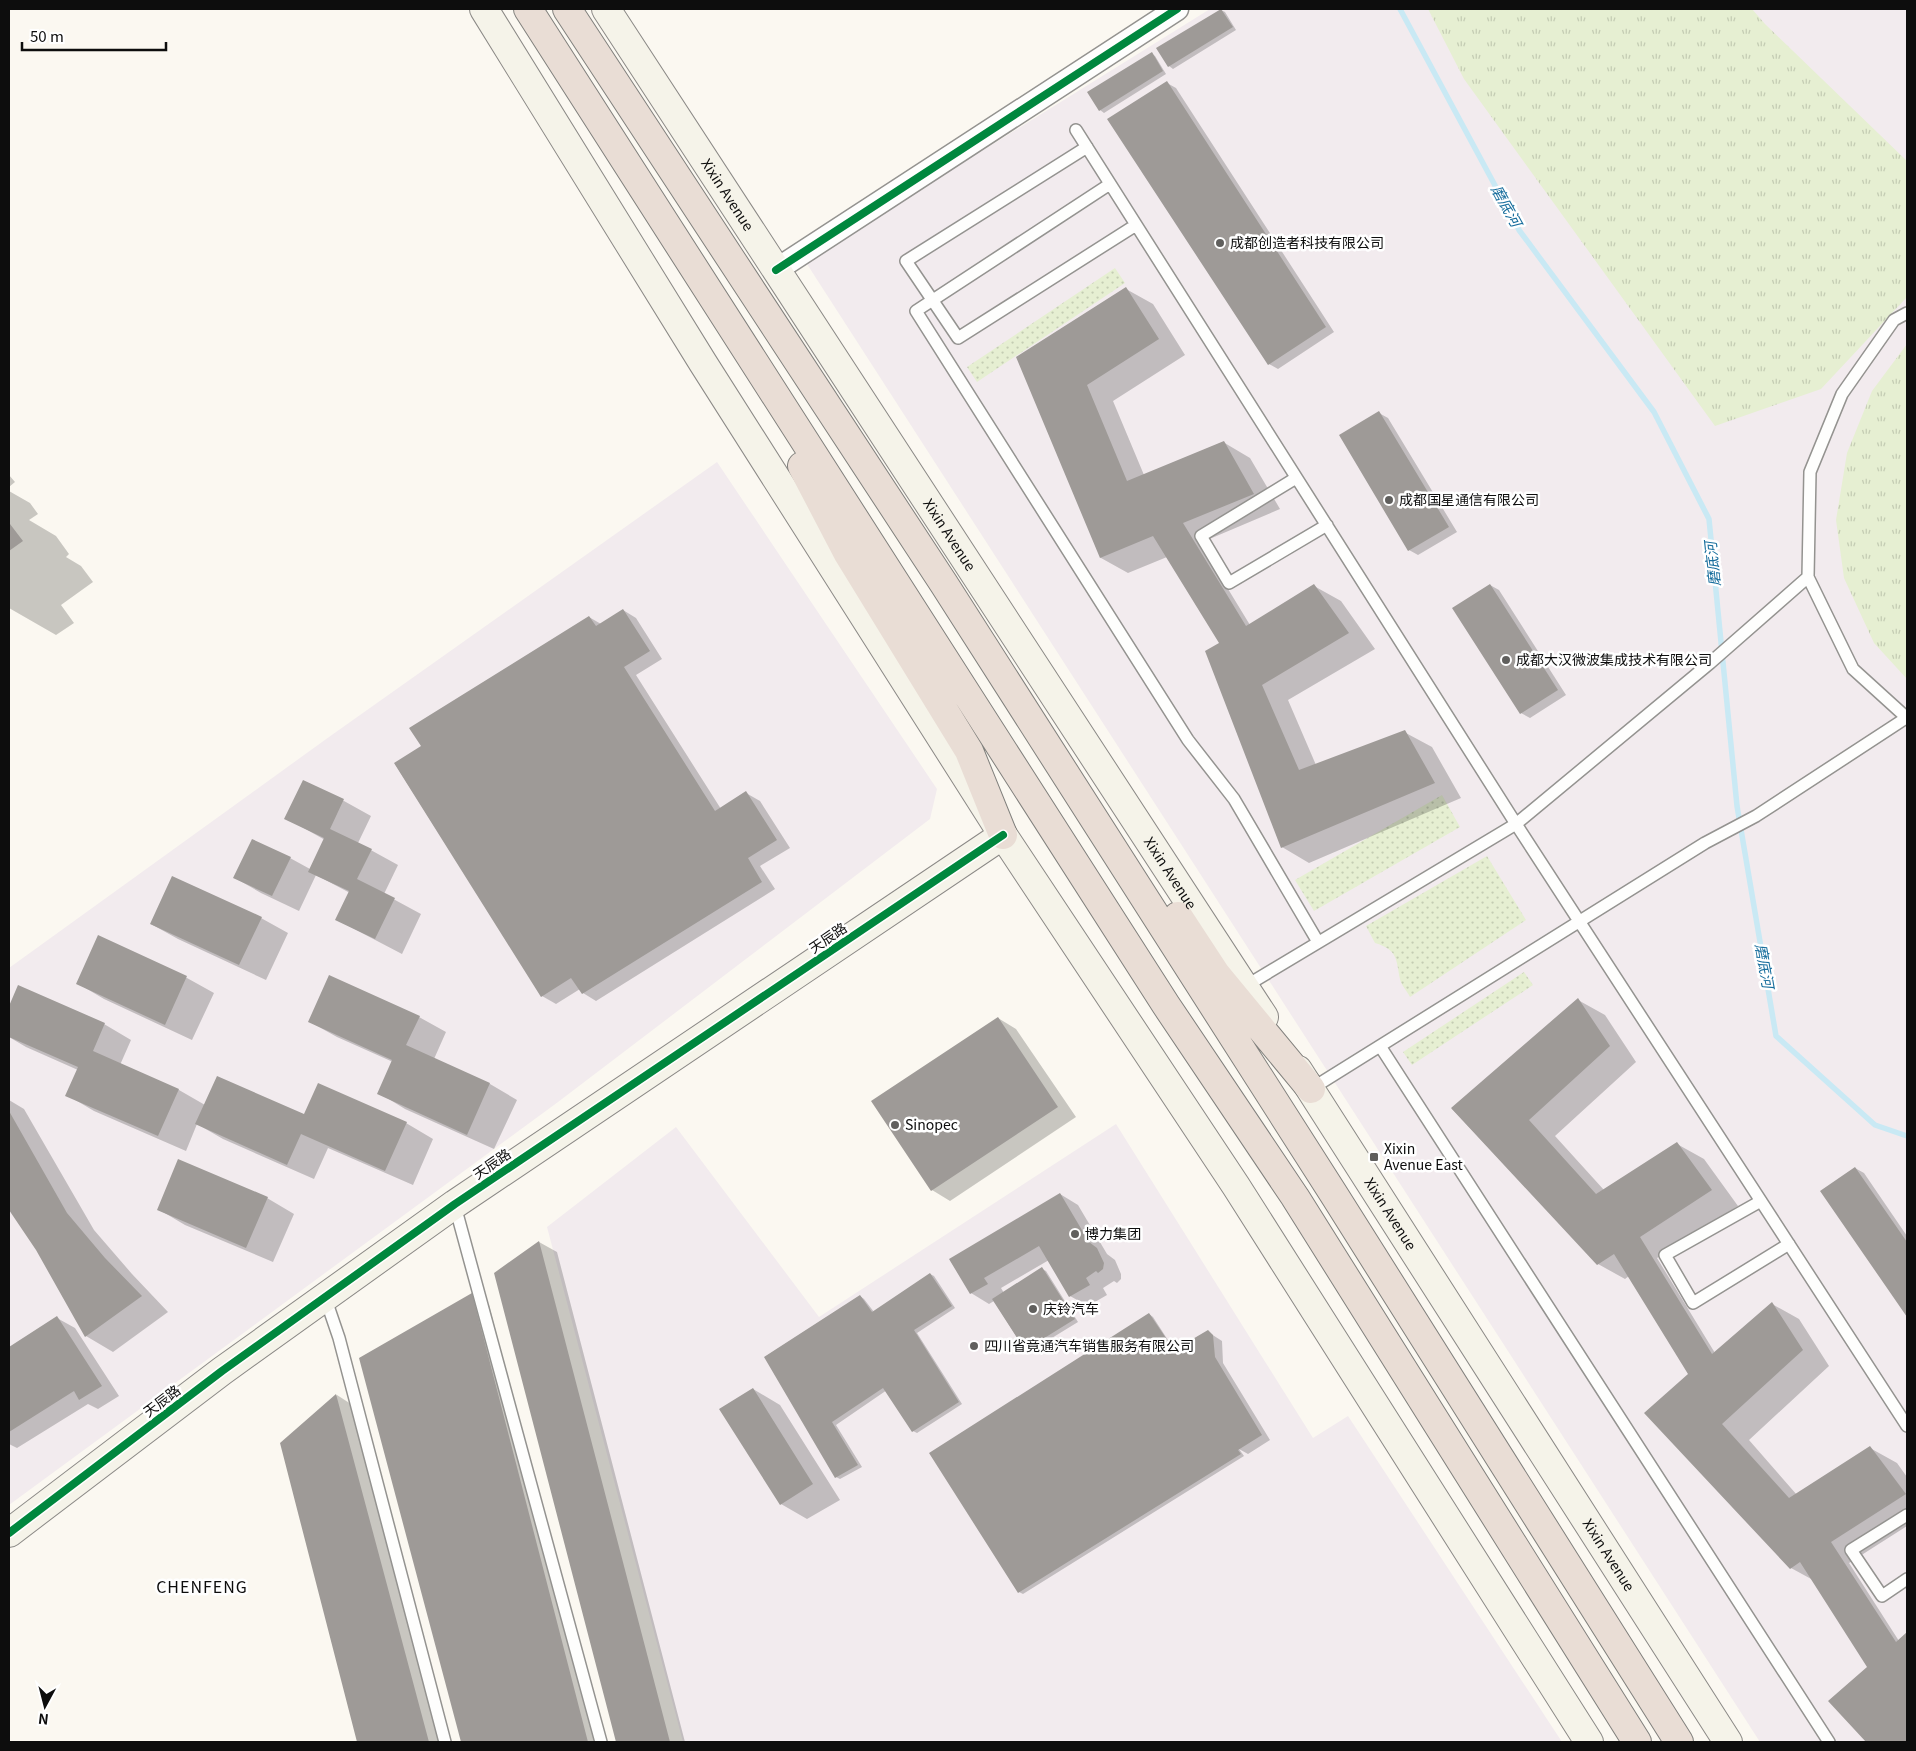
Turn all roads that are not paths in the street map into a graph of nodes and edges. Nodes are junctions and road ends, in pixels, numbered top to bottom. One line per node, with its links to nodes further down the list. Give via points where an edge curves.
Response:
1 (484, 9): 20 (main road, via 708,372)
2 (528, 9): 11 (highway)
3 (567, 9): 17 (highway)
4 (606, 9): 10 (main road, Xixin Avenue)
5 (1177, 9): 10 (street)
6 (1076, 130): 7 (lane)
7 (1087, 147): 8 (lane); 12 (lane, via 906,261)
8 (1110, 184): 9 (lane); 12 (lane)
9 (1136, 225): 12 (lane, via 958,338); 14 (lane)
10 (776, 270): 23 (main road, Xixin Avenue)
11 (713, 297): 20 (highway, via 848,554 969,751); 37 (highway, via 1166,1005 1295,1197)
12 (932, 300): 22 (lane, via 916,311 1188,740 1234,799)
13 (1907, 313): 16 (lane, via 1894,320 1842,394 1810,472)
14 (1296, 478): 15 (lane); 15 (lane, via 1201,536 1229,583)
15 (1327, 525): 19 (lane)
16 (1808, 577): 18 (lane, via 1852,669); 19 (lane)
17 (944, 584): 25 (highway, via 1080,766 1216,974); 38 (highway)
18 (1907, 718): 21 (lane, via 1756,816 1705,843)
19 (1516, 824): 21 (lane); 22 (lane)
20 (1002, 835): 27 (main road, 天辰路); 36 (main road, via 1236,1186)
21 (1579, 922): 24 (lane); 26 (lane)
22 (1318, 942): 23 (lane)
23 (1244, 987): 25 (main road, Xixin Avenue)
24 (1380, 1046): 25 (lane); 40 (lane)
25 (1311, 1089): 39 (main road, Xixin Avenue)
26 (1761, 1201): 28 (lane); 28 (lane, via 1665,1255 1693,1303)
27 (454, 1204): 29 (main road, 天辰路); 35 (lane)
28 (1789, 1244): 30 (lane)
29 (325, 1297): 32 (main road, 天辰路); 34 (lane, via 339,1338)
30 (1907, 1426)
31 (1907, 1515): 33 (lane, via 1851,1550 1882,1596)
32 (9, 1533)
33 (1907, 1580)
34 (445, 1742)
35 (601, 1742)
36 (1589, 1742)
37 (1637, 1742)
38 (1679, 1742)
39 (1728, 1742)
40 (1829, 1742)

